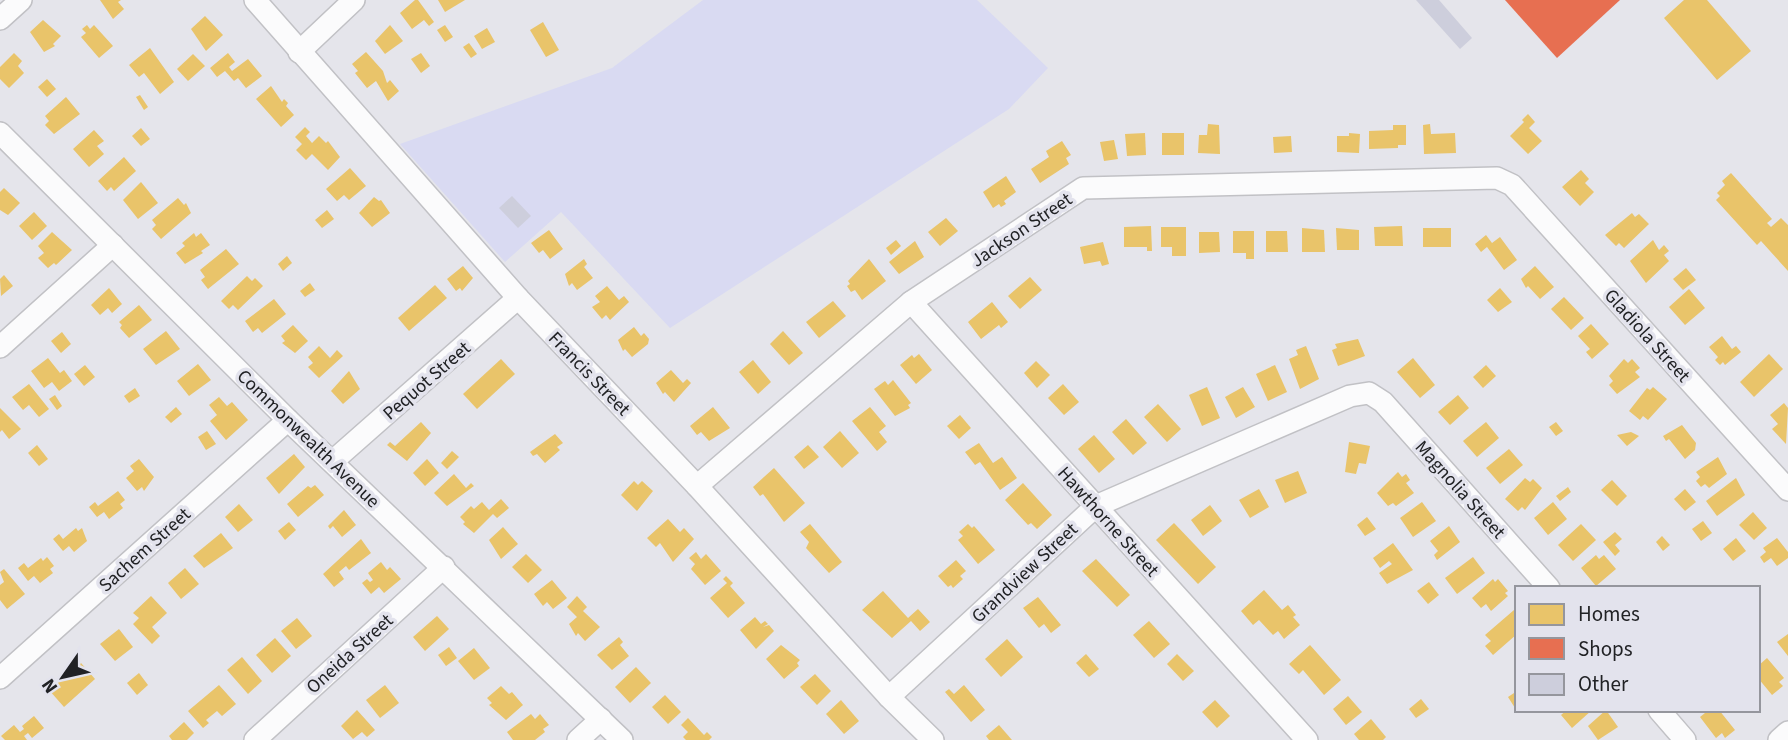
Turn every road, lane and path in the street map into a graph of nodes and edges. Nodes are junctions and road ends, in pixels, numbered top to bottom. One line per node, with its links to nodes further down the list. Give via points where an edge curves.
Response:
1 (21, 0): 4 (street)
2 (255, 0): 5 (street, Francis Street)
3 (354, 0): 5 (street)
4 (0, 19)
5 (299, 52): 9 (street, Francis Street)
6 (0, 132): 8 (street, Commonwealth Avenue)
7 (1506, 181): 10 (street, Jackson Street, via 1083,188); 16 (street, Gladiola Street)
8 (113, 245): 11 (street); 13 (street, Commonwealth Avenue)
9 (518, 298): 14 (street, Pequot Street); 15 (street, Francis Street)
10 (911, 302): 15 (street, Jackson Street); 17 (street, Hawthorne Street)
11 (0, 347)
12 (1369, 393): 17 (street, Grandview Street, via 1350,396); 19 (street, Magnolia Street, via 1383,402)
13 (288, 420): 14 (street, Commonwealth Avenue); 20 (street, Sachem Street)
14 (333, 461): 18 (street, Commonwealth Avenue)
15 (697, 486): 21 (street, Francis Street)
16 (1788, 490)
17 (1096, 506): 21 (street, Grandview Street); 29 (street, Hawthorne Street)
18 (444, 567): 23 (street, Commonwealth Avenue); 25 (street, Oneida Street)
19 (1547, 586)
20 (0, 678)
21 (889, 697): 28 (street, Francis Street)
22 (1661, 712): 30 (street)
23 (601, 719): 26 (street); 27 (street, Commonwealth Avenue)
24 (1788, 732): 31 (street)
25 (255, 740)
26 (578, 740)
27 (622, 740)
28 (933, 740)
29 (1307, 740)
30 (1685, 740)
31 (1779, 740)

